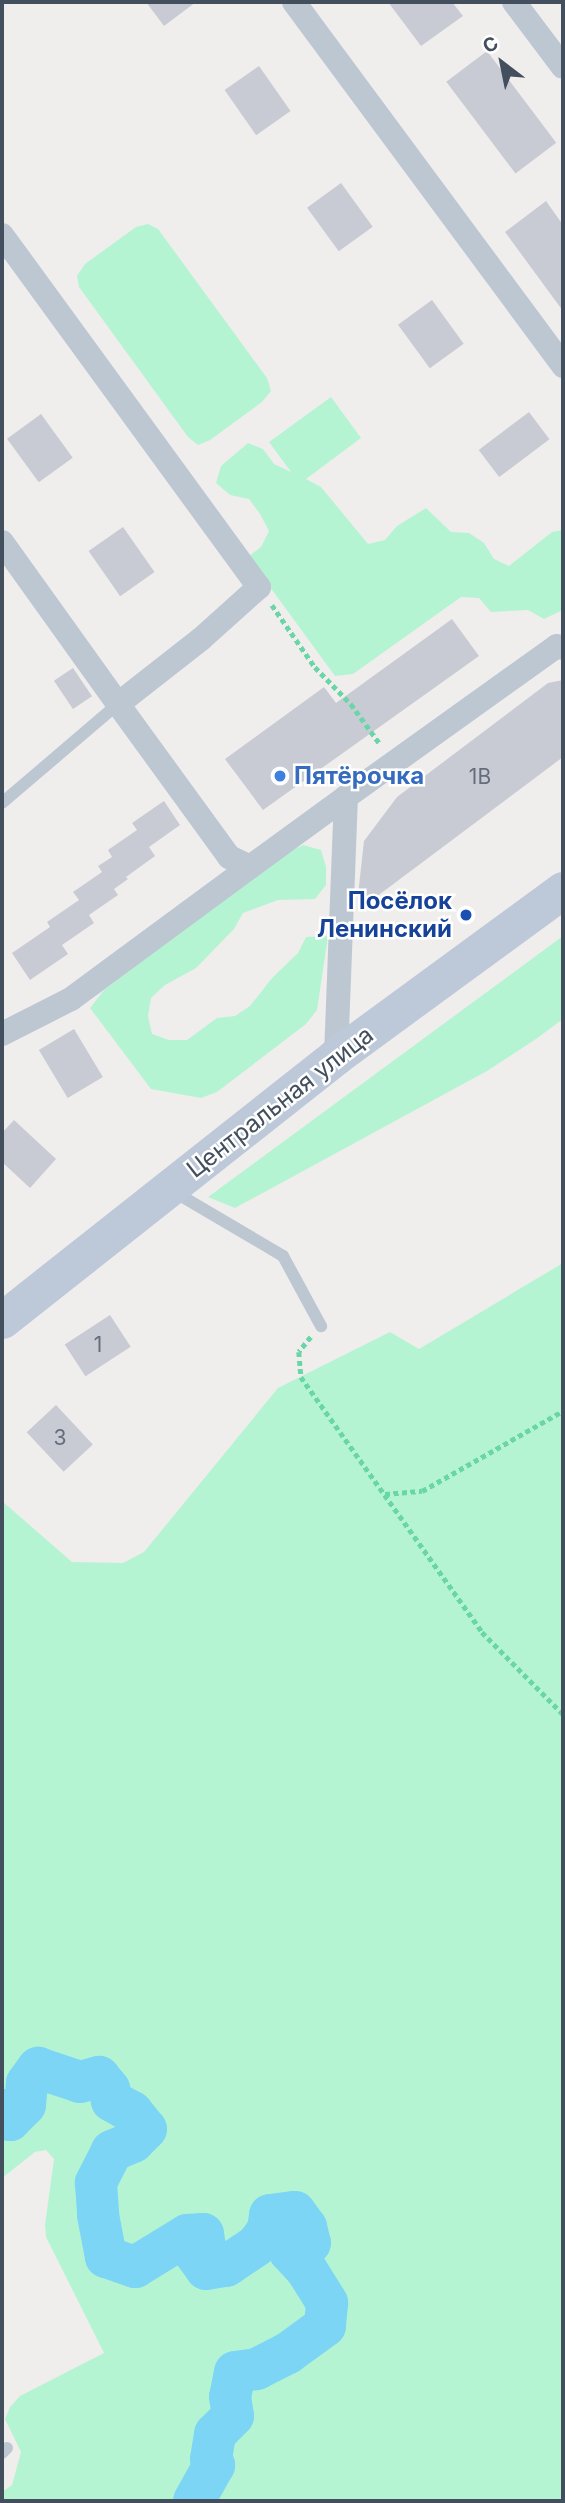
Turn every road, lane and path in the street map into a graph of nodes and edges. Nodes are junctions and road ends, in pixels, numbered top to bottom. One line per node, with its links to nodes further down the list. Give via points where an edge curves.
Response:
1 (294, 2): 5 (street)
2 (514, 2): 3 (street)
3 (563, 67)
4 (2, 235): 7 (street)
5 (563, 366)
6 (2, 545): 9 (street)
7 (259, 587): 9 (street); 10 (path, via 315,667 351,704)
8 (561, 645): 11 (street)
9 (118, 704): 12 (lane); 13 (street, via 229,857)
10 (384, 750)
11 (346, 797): 13 (street); 16 (street)
12 (2, 803)
13 (250, 867): 15 (street, via 71,999)
14 (563, 890): 16 (main road, Центральная улица)
15 (2, 1034)
16 (337, 1056): 17 (main road, Центральная улица)
17 (168, 1188): 18 (main road, Центральная улица); 19 (lane, via 283,1256)
18 (2, 1320)
19 (321, 1326): 21 (path, via 299,1352 301,1377)
20 (563, 1410): 21 (path, via 422,1491)
21 (384, 1494): 22 (path, via 482,1632)
22 (563, 1714)

